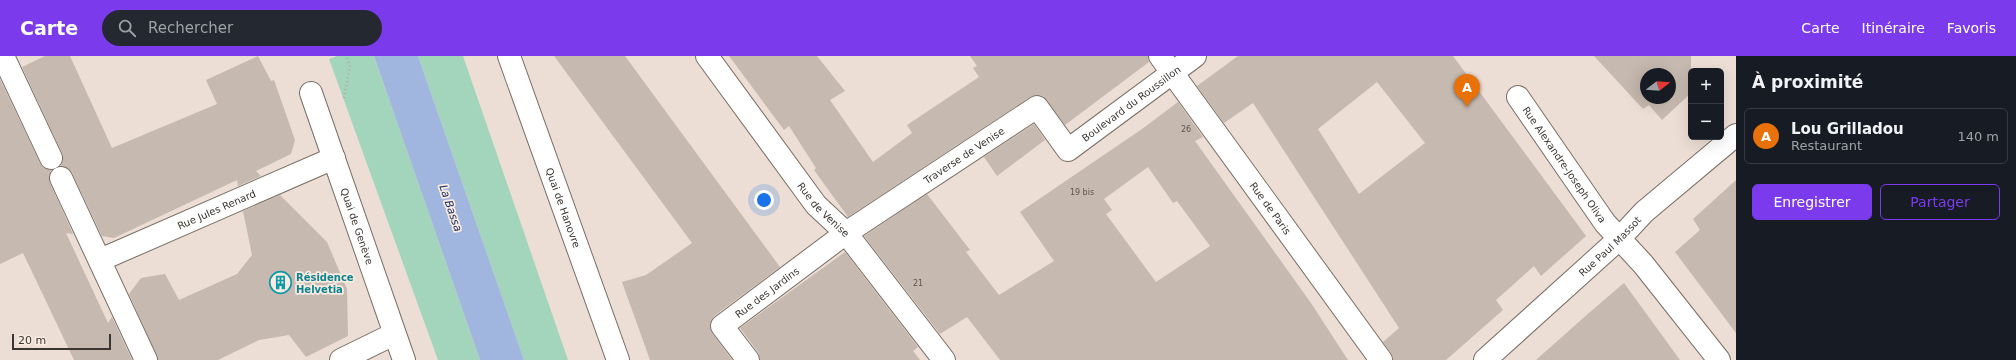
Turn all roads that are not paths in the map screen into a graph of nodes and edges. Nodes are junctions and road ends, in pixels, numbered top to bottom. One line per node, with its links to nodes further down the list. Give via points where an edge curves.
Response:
1 (3, 56): 13 (street)
2 (509, 56): 18 (street, Quai de Hanovre)
3 (707, 56): 11 (street, Rue de Venise, via 816,205)
4 (1195, 56): 5 (street, Boulevard du Roussillon)
5 (1166, 64): 9 (street, Boulevard du Roussillon); 21 (street, Rue de Paris)
6 (311, 93): 10 (street, Quai de Genève)
7 (1518, 96): 12 (street, Rue Alexandre-Joseph Oliva, via 1605,223)
8 (1736, 135): 12 (street, Rue Paul Massot, via 1644,212)
9 (1068, 150): 11 (street, Traverse de Venise, via 1037,107)
10 (334, 158): 13 (street, Rue Jules Renard); 14 (street, Quai de Genève)
11 (846, 233): 19 (street, Rue des Jardins, via 722,326); 20 (street, Rue de Venise)
12 (1619, 239): 22 (street, Rue Paul Massot); 23 (street, Rue Alexandre-Joseph Oliva, via 1643,264)
13 (100, 260): 15 (street)
14 (394, 334): 16 (street); 17 (street, Quai de Genève)
15 (146, 360)
16 (341, 360)
17 (404, 360)
18 (618, 360)
19 (748, 360)
20 (944, 360)
21 (1381, 360)
22 (1485, 360)
23 (1719, 360)

